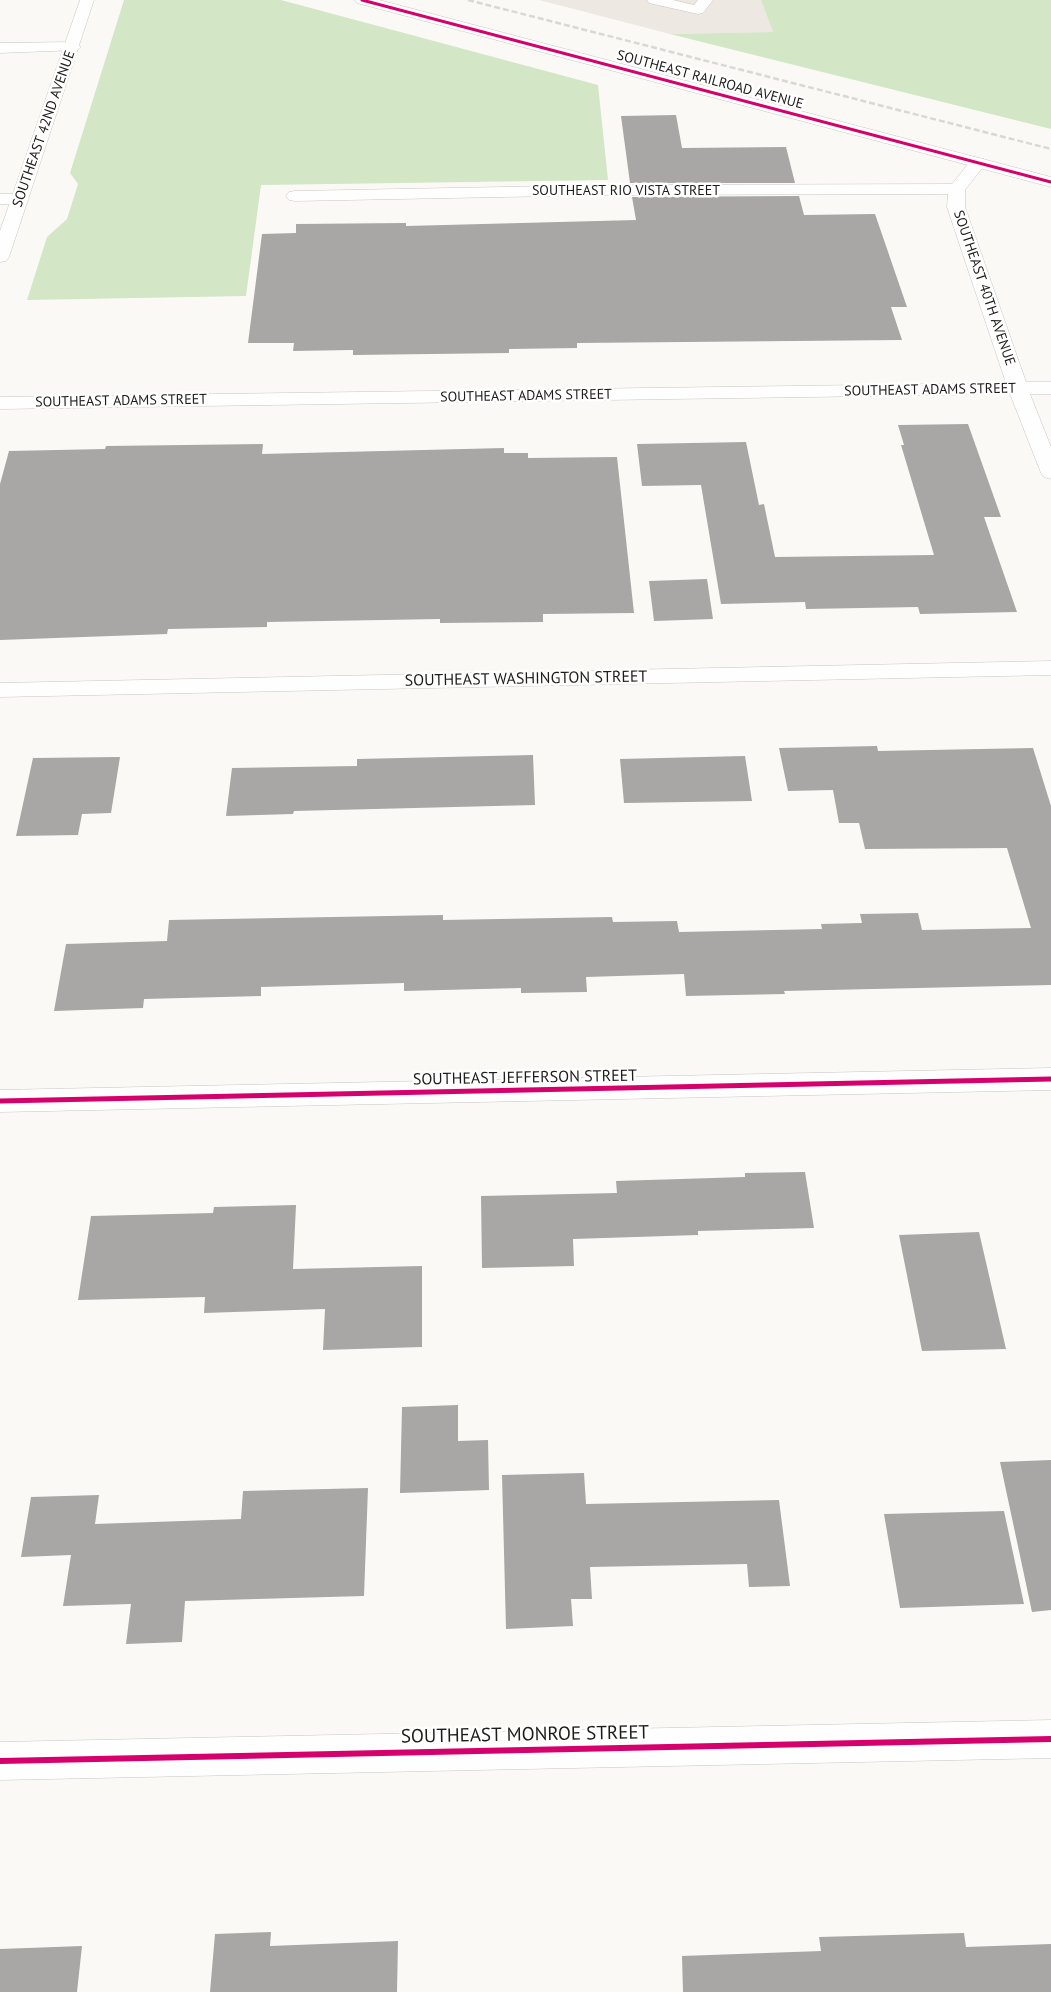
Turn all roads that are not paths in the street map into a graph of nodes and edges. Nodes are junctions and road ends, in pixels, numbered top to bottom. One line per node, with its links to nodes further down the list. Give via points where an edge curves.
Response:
1 (87, 0): 5 (street, SOUTHEAST 42ND AVENUE)
2 (362, 0): 7 (street, SOUTHEAST RAILROAD AVENUE)
3 (654, 0): 4 (street, via 698,10)
4 (706, 0)
5 (73, 47): 6 (street); 12 (street, SOUTHEAST 42ND AVENUE)
6 (0, 48)
7 (978, 163): 8 (street, SOUTHEAST RAILROAD AVENUE); 9 (street, SOUTHEAST 40TH AVENUE)
8 (1051, 182)
9 (957, 189): 10 (street, SOUTHEAST RIO VISTA STREET, via 606,190); 15 (street, SOUTHEAST 40TH AVENUE, via 956,207)
10 (295, 196)
11 (0, 199): 12 (street)
12 (20, 199): 13 (street, SOUTHEAST 42ND AVENUE)
13 (0, 257)
14 (1051, 388): 15 (street, SOUTHEAST ADAMS STREET)
15 (1018, 389): 16 (street, SOUTHEAST ADAMS STREET); 17 (street, SOUTHEAST 40TH AVENUE)
16 (0, 403)
17 (1051, 473)
18 (1051, 668): 19 (street, SOUTHEAST WASHINGTON STREET)
19 (0, 690)
20 (1051, 1079): 21 (street, SOUTHEAST JEFFERSON STREET)
21 (0, 1101)
22 (1051, 1739): 23 (street, SOUTHEAST MONROE STREET)
23 (0, 1761)

